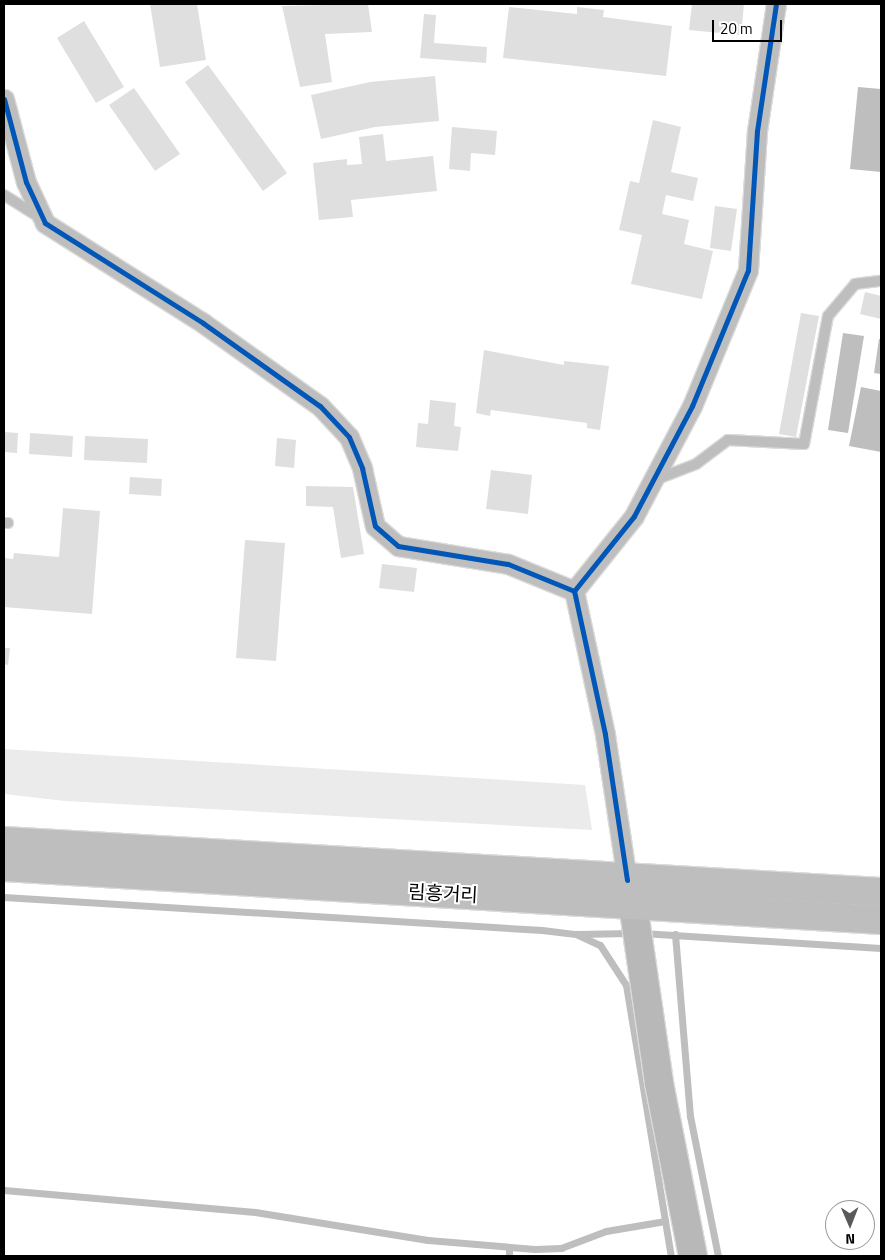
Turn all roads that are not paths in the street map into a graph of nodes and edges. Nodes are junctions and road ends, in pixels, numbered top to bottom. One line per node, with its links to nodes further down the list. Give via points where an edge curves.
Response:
1 (776, 4): 6 (street, via 757,131 748,270 692,406)
2 (4, 99): 4 (street, via 26,182)
3 (4, 195): 4 (lane)
4 (45, 223): 7 (street, via 203,323 320,406 348,437 362,468 375,526 398,546 508,564)
5 (881, 281): 6 (lane, via 855,284 828,316 804,444 728,440 681,472)
6 (651, 481): 7 (street, via 634,516)
7 (574, 591): 10 (street, via 605,734)
8 (4, 841): 10 (main road, 림흥거리)
9 (4, 867): 10 (main road, 림흥거리)
10 (630, 892): 11 (main road, 림흥거리); 12 (main road, 림흥거리); 13 (street, via 659,1083)
11 (881, 892)
12 (881, 920)
13 (693, 1256)

